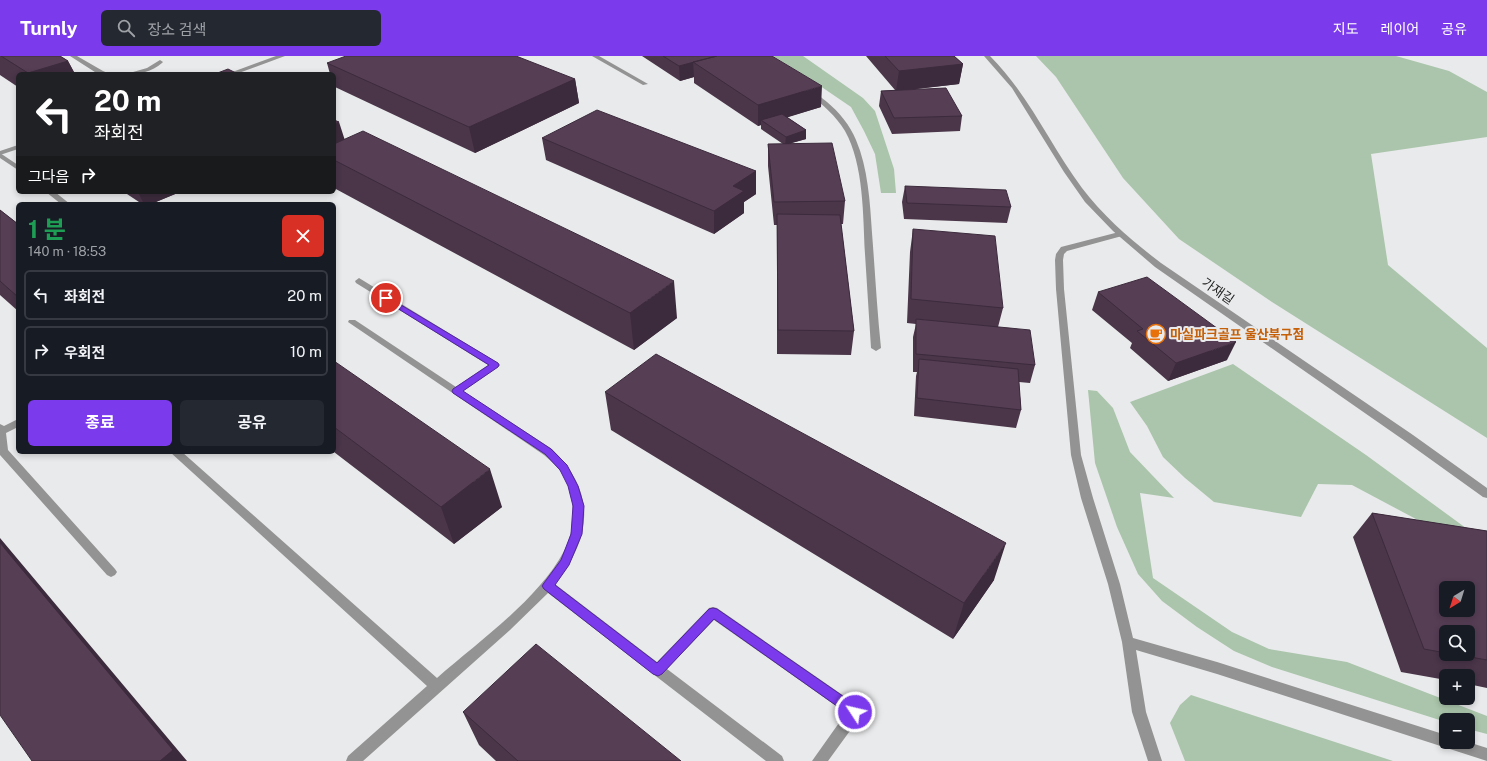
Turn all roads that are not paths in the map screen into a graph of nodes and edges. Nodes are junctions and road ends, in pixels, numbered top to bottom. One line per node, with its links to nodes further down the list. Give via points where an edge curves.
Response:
1 (73, 56): 6 (street)
2 (282, 56): 8 (street)
3 (595, 56): 9 (street)
4 (987, 56): 16 (street, 가재길, via 1010,79 1078,188)
5 (160, 62): 7 (street, via 156,66)
6 (99, 72)
7 (138, 72)
8 (236, 72)
9 (645, 84)
10 (805, 89): 19 (street, via 829,106 840,118 857,149 867,221)
11 (16, 148): 12 (street)
12 (0, 154): 13 (street)
13 (16, 166)
14 (53, 194): 15 (street)
15 (63, 202)
16 (1119, 234): 24 (street, 가재길, via 1158,265); 27 (street, via 1070,246 1060,254 1059,260 1076,454)
17 (359, 281): 20 (street, via 495,365)
18 (352, 322): 20 (street)
19 (876, 348)
20 (456, 391): 26 (street, via 548,452 564,467 573,486 578,506 577,534 565,562)
21 (16, 424): 22 (street)
22 (0, 431): 25 (street, via 4,451)
23 (176, 454): 29 (street)
24 (1487, 494)
25 (111, 572)
26 (548, 586): 28 (street); 29 (street)
27 (1128, 642): 30 (street, via 1218,668); 36 (street, via 1139,712)
28 (658, 670): 34 (street); 35 (street, via 713,612 855,712)
29 (436, 686): 33 (street)
30 (1439, 740)
31 (1468, 749): 32 (street)
32 (1487, 755)
33 (353, 761)
34 (777, 761)
35 (819, 761)
36 (1155, 761)

